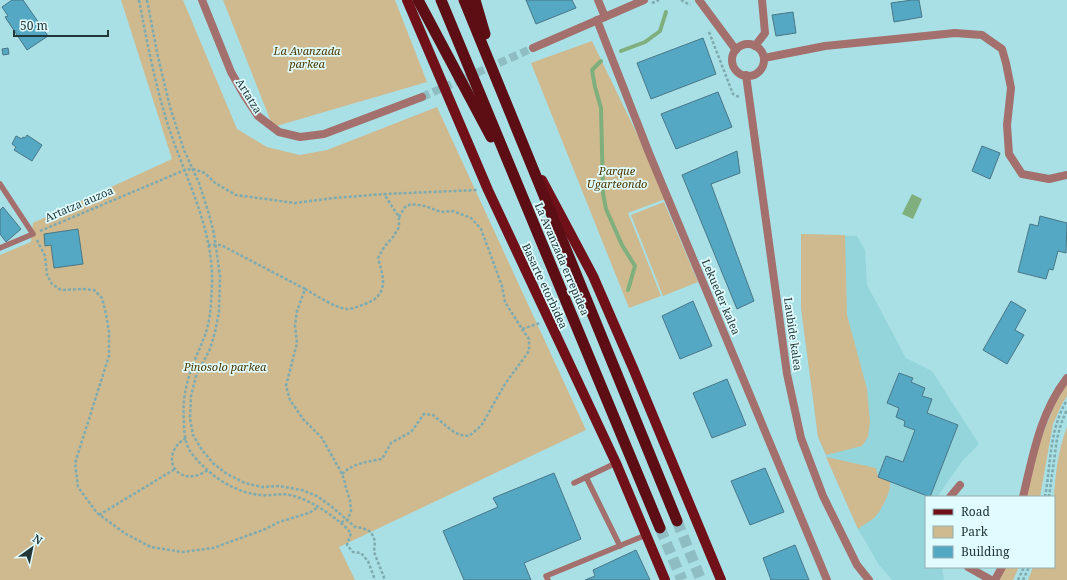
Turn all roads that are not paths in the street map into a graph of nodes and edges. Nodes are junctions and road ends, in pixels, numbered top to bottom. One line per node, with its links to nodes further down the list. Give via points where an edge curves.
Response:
1 (202, 0): 19 (street, via 231,72 244,95 258,116 279,132 300,137 324,134)
2 (407, 0): 26 (main road, Basarte etorbidea, via 488,190)
3 (418, 0): 23 (highway)
4 (441, 0): 23 (highway, La Avanzada errepidea)
5 (464, 0): 18 (highway, La Avanzada errepidea)
6 (475, 0): 18 (highway)
7 (598, 0): 11 (street)
8 (644, 0): 11 (street)
9 (699, 0): 15 (street)
10 (762, 0): 13 (street, via 765,34)
11 (605, 17): 12 (street)
12 (597, 20): 14 (street); 41 (street, Lekueder kalea, via 652,160)
13 (755, 46): 15 (street, via 745,44); 16 (street)
14 (533, 48)
15 (736, 50): 17 (street, via 732,58 734,68)
16 (764, 58): 17 (street, via 759,71); 21 (street, via 825,46 955,33 982,35 1002,49 1006,63 1010,88 1007,125 1009,154 1022,174 1049,180)
17 (746, 76): 42 (street, Laubide kalea, via 787,374 801,438 823,496 857,565)
18 (500, 86): 20 (highway, La Avanzada errepidea)
19 (422, 97)
20 (524, 146): 32 (highway, La Avanzada errepidea); 40 (main road, via 593,276)
21 (1067, 175)
22 (0, 184): 24 (lane, via 33,234)
23 (524, 201): 33 (highway, La Avanzada errepidea)
24 (0, 248)
25 (1067, 378): 31 (street, via 1051,403 1040,429)
26 (616, 463): 27 (lane); 34 (main road, Basarte etorbidea)
27 (586, 477): 28 (lane); 35 (lane)
28 (574, 482)
29 (960, 485): 30 (street)
30 (951, 496)
31 (1023, 496)
32 (677, 521)
33 (660, 528)
34 (646, 536): 35 (lane); 39 (main road, Basarte etorbidea)
35 (620, 546): 38 (lane, via 546,576)
36 (970, 568): 43 (street)
37 (1001, 568): 44 (street)
38 (548, 580)
39 (665, 580)
40 (721, 580)
41 (828, 580)
42 (869, 580)
43 (991, 580)
44 (995, 580)

